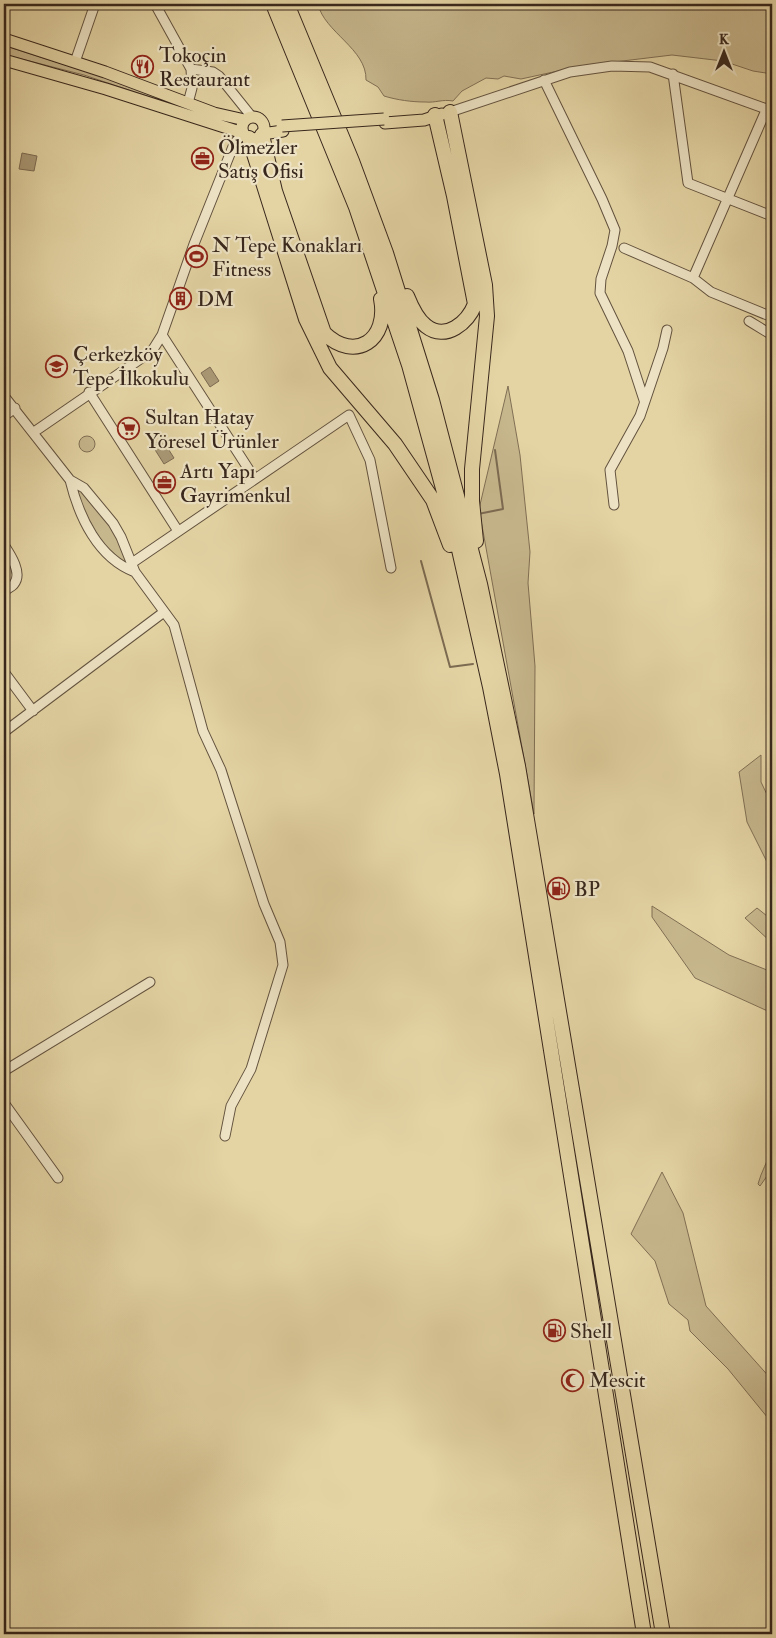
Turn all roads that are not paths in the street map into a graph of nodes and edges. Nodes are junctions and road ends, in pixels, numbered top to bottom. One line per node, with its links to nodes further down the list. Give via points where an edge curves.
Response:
1 (95, 4): 7 (street)
2 (155, 4): 8 (street)
3 (273, 4): 21 (highway, via 356,207)
4 (287, 4): 21 (highway, via 352,161)
5 (4, 39): 7 (main road)
6 (4, 60): 17 (main road)
7 (75, 62): 11 (main road)
8 (191, 69): 11 (street, via 192,88); 15 (street, via 219,76)
9 (673, 74): 10 (street, via 650,66 612,66 570,72); 12 (street); 18 (street, via 688,183)
10 (544, 80): 13 (street); 30 (street, via 614,230 600,293 628,352)
11 (188, 103): 15 (main road, via 223,116)
12 (769, 110): 18 (street)
13 (450, 112): 14 (main road); 41 (highway, via 485,285 487,316 472,469)
14 (435, 115): 16 (main road, bridge); 21 (highway, via 474,291 475,304 471,316 461,326 449,330 426,326)
15 (253, 119): 16 (main road); 17 (main road, via 264,128); 17 (main road, via 242,126)
16 (282, 128): 17 (main road)
17 (254, 135): 21 (highway, via 319,322 332,341 342,345 362,345 374,337 382,325); 26 (street, via 234,144); 42 (highway, via 306,318 330,368 395,444 433,500)
18 (728, 199): 19 (street); 22 (street)
19 (772, 216)
20 (624, 248): 22 (street)
21 (380, 255): 41 (highway, via 432,400); 42 (highway, via 455,532)
22 (693, 278): 23 (street, via 711,292)
23 (772, 317)
24 (749, 321): 27 (street)
25 (667, 330): 30 (street)
26 (162, 335): 28 (street, via 152,351); 34 (street)
27 (772, 335)
28 (89, 392): 33 (street); 37 (street)
29 (4, 396): 31 (street)
30 (644, 400): 36 (street, via 640,416 610,470)
31 (15, 408): 32 (street); 33 (street)
32 (4, 416)
33 (34, 432): 35 (street)
34 (255, 479): 37 (street); 40 (street, via 349,415 370,460)
35 (70, 480): 39 (street, via 84,488 113,523); 39 (street, via 79,511 96,542 126,569)
36 (614, 505)
37 (178, 531): 39 (street)
38 (4, 545): 43 (street, via 15,564 16,578 15,584)
39 (133, 568): 44 (street)
40 (391, 568)
41 (480, 584): 54 (highway, via 520,776)
42 (466, 585): 53 (highway, via 507,774)
43 (4, 591)
44 (164, 612): 46 (street); 51 (street, via 174,625 203,731 221,770 264,904 280,942 283,965 251,1069 231,1106)
45 (4, 672): 46 (street)
46 (33, 711): 47 (street)
47 (4, 732)
48 (150, 982): 49 (street)
49 (4, 1070)
50 (4, 1103): 52 (street)
51 (225, 1136)
52 (58, 1178)
53 (644, 1634)
54 (663, 1634)

